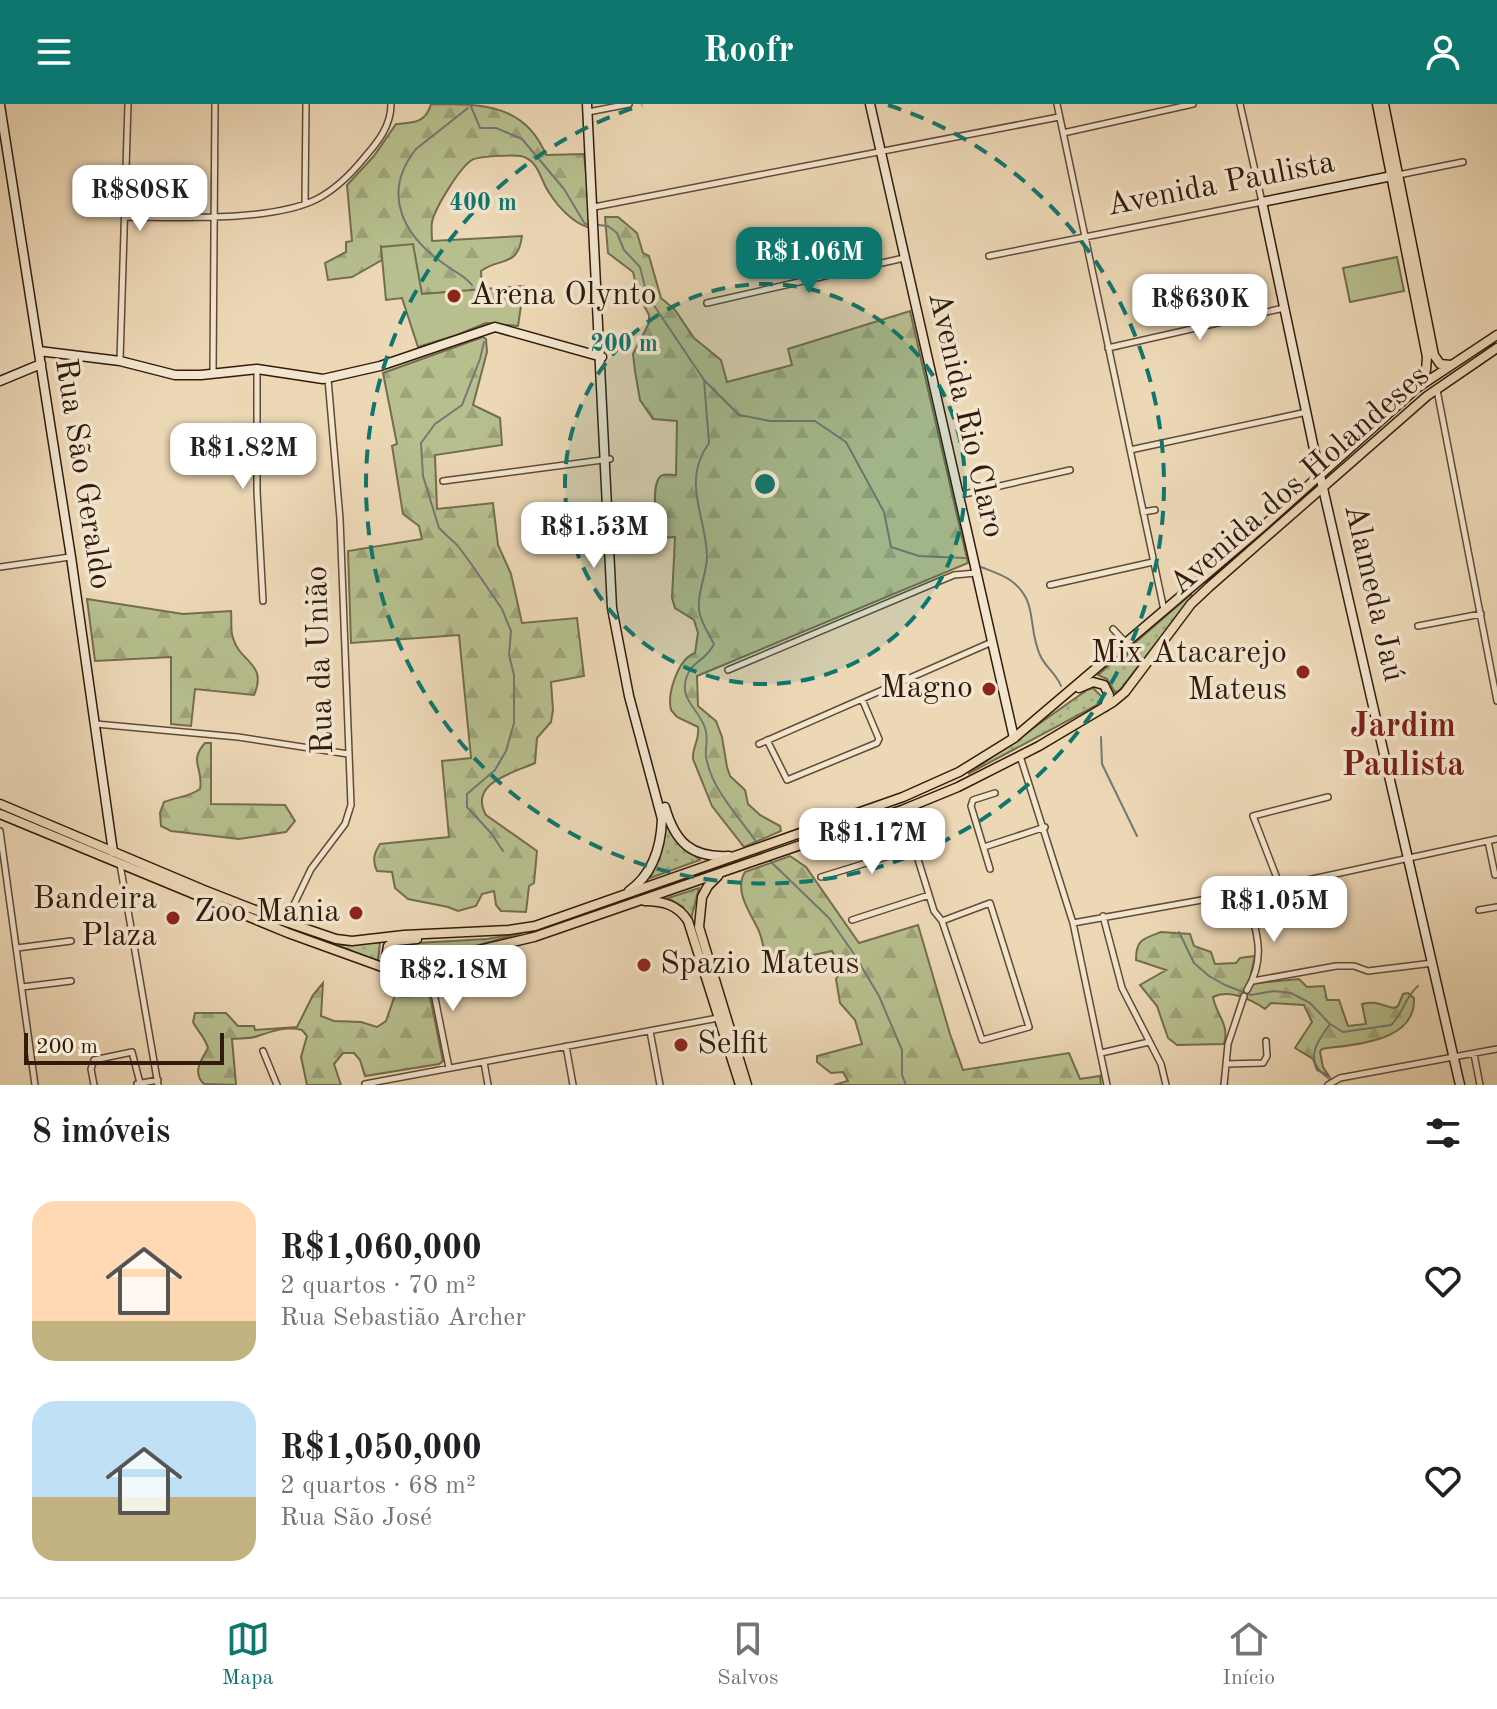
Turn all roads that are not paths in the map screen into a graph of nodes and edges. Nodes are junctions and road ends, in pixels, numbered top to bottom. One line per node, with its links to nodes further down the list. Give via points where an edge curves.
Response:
1 (128, 104): 23 (street)
2 (215, 104): 22 (street)
3 (306, 104): 20 (street)
4 (391, 104): 20 (street, via 386,129 369,153 333,188)
5 (629, 104): 13 (street)
6 (870, 104): 16 (street, Avenida Rio Claro)
7 (1057, 104): 14 (street)
8 (1193, 104): 15 (street)
9 (1240, 104): 19 (street, Alameda Jaú)
10 (1377, 104): 18 (main road)
11 (1384, 104): 18 (main road)
12 (0, 105): 32 (street, Rua São Geraldo)
13 (590, 108): 21 (street)
14 (1059, 117): 15 (street); 16 (street)
15 (1063, 133): 24 (street)
16 (881, 151): 21 (street); 26 (street, Avenida Rio Claro)
17 (1463, 162): 18 (street, Avenida Paulista)
18 (1395, 175): 19 (street, Avenida Paulista); 36 (main road, via 1434,355 1440,364); 41 (main road, via 1427,357)
19 (1262, 202): 24 (street, Avenida Paulista); 28 (street, Alameda Jaú)
20 (305, 204): 22 (street)
21 (596, 212): 33 (street)
22 (213, 216): 23 (street); 38 (street)
23 (126, 217): 34 (street)
24 (1085, 237): 25 (street, Avenida Paulista); 30 (street)
25 (989, 256)
26 (904, 258): 27 (street); 51 (street, Avenida Rio Claro)
27 (707, 303)
28 (1284, 308): 30 (street); 43 (street, Alameda Jaú)
29 (1497, 335): 36 (main road, Avenida dos Holandeses)
30 (1108, 348): 44 (street)
31 (1497, 348): 42 (main road, Avenida dos Holandeses)
32 (39, 351): 34 (street); 35 (street, Rua São Geraldo)
33 (603, 357): 39 (street, via 487,328 439,348); 45 (street)
34 (120, 361): 38 (street, via 175,375)
35 (41, 364): 40 (street); 54 (street, Rua São Geraldo)
36 (1452, 365): 41 (main road, Avenida dos Holandeses)
37 (257, 369): 38 (street); 39 (street); 59 (street)
38 (213, 374)
39 (328, 379): 75 (street, Rua da União, via 340,519)
40 (0, 381)
41 (1417, 388): 47 (main road, Avenida dos Holandeses)
42 (1437, 389): 48 (main road, Avenida dos Holandeses); 61 (street)
43 (1307, 412): 44 (street); 47 (street, Alameda Jaú)
44 (1130, 450): 53 (street)
45 (608, 459): 49 (street); 89 (street, via 616,608 669,819 682,842 697,853); 99 (street, via 614,621 662,819 652,866 638,884)
46 (1070, 470): 51 (street)
47 (1320, 473): 48 (main road); 50 (street, Alameda Jaú); 60 (main road, Avenida dos Holandeses)
48 (1336, 476): 50 (main road, Avenida dos Holandeses)
49 (443, 481)
50 (1323, 487): 70 (main road, Avenida dos Holandeses, via 1191,604 1125,692); 90 (street, Alameda Jaú)
51 (960, 495): 57 (street, Avenida Rio Claro)
52 (1155, 510): 53 (street)
53 (1143, 512): 55 (street)
54 (71, 557): 56 (street); 71 (street, Rua São Geraldo)
55 (1153, 562): 58 (street); 60 (street)
56 (0, 567)
57 (977, 573): 64 (street, Avenida Rio Claro); 66 (street, via 954,575)
58 (1050, 585)
59 (263, 601)
60 (1164, 611): 65 (main road, Avenida dos Holandeses)
61 (1481, 614): 62 (street); 69 (street)
62 (1418, 626)
63 (1113, 629): 65 (street)
64 (993, 642): 68 (street); 72 (street, Avenida Rio Claro)
65 (1127, 643): 67 (main road, Avenida dos Holandeses)
66 (728, 670)
67 (1066, 695): 70 (main road, via 1090,683 1102,684 1109,697); 72 (main road, Avenida dos Holandeses)
68 (861, 699): 73 (street); 73 (street, via 877,743 787,780)
69 (1497, 701)
70 (1102, 710): 76 (main road, Avenida dos Holandeses)
71 (96, 724): 75 (street); 88 (street, Rua São Geraldo)
72 (1014, 738): 89 (main road, Avenida dos Holandeses, via 922,790)
73 (767, 740): 74 (street)
74 (759, 744)
75 (348, 754): 106 (street, Rua da União, via 347,819 311,869)
76 (1020, 756): 80 (main road, Avenida dos Holandeses); 82 (street)
77 (995, 793): 86 (street, via 971,802)
78 (1328, 797): 96 (street, via 1253,816)
79 (0, 804): 88 (main road, Avenida dos Holandeses)
80 (902, 810): 87 (street); 91 (main road, Avenida dos Holandeses)
81 (0, 814): 92 (main road, Avenida dos Holandeses)
82 (1045, 827): 86 (street); 107 (street)
83 (0, 831): 110 (street)
84 (1497, 839): 85 (street)
85 (1488, 841): 90 (street); 94 (street)
86 (984, 847): 93 (street)
87 (915, 848): 95 (street); 98 (street)
88 (113, 852): 106 (main road, Avenida dos Holandeses)
89 (741, 855): 99 (main road, Avenida dos Holandeses)
90 (1409, 859): 96 (street); 112 (street, Alameda Jaú)
91 (751, 861): 100 (main road, Avenida dos Holandeses); 142 (main road, via 710,883 698,918)
92 (120, 864): 113 (main road, Avenida dos Holandeses, via 385,968); 131 (street)
93 (990, 869)
94 (1495, 875)
95 (821, 877)
96 (1280, 886): 97 (street)
97 (1246, 893): 103 (street); 115 (street, via 1260,945)
98 (929, 895): 104 (street); 105 (street)
99 (617, 897): 108 (main road, Avenida dos Holandeses)
100 (630, 903): 111 (main road, Avenida dos Holandeses, via 518,942); 117 (main road, via 664,902 684,915)
101 (1497, 907): 102 (street)
102 (1479, 910)
103 (1103, 916): 107 (street); 120 (street, via 1122,988)
104 (852, 920)
105 (942, 921): 105 (street, via 983,1041 1029,1027 990,903)
106 (286, 922): 108 (main road, Avenida dos Holandeses, via 349,941)
107 (1073, 923): 124 (street)
108 (509, 930): 113 (main road, via 388,946 389,963)
109 (71, 941): 110 (street)
110 (17, 948): 116 (street)
111 (428, 963): 113 (main road, Avenida dos Holandeses); 129 (street)
112 (1434, 963): 115 (street, via 1368,971 1336,966); 126 (street, Alameda Jaú)
113 (412, 966)
114 (71, 981): 116 (street)
115 (1253, 981): 128 (street, via 1232,1027)
116 (22, 987): 134 (street)
117 (719, 1018): 118 (street); 141 (main road)
118 (650, 1031): 121 (street); 140 (street)
119 (1266, 1041): 128 (street, via 1263,1063)
120 (1149, 1042): 124 (street); 144 (street)
121 (566, 1046): 127 (street); 139 (street)
122 (1497, 1049): 125 (street)
123 (263, 1051): 136 (street)
124 (1101, 1053): 143 (street)
125 (1474, 1054): 126 (street); 148 (street)
126 (1454, 1058): 146 (street, via 1340,1078); 147 (street, Alameda Jaú)
127 (484, 1062): 129 (street); 138 (street)
128 (1226, 1064): 145 (street)
129 (449, 1068): 130 (street)
130 (402, 1077): 133 (street); 137 (street)
131 (158, 1083): 132 (street)
132 (136, 1084): 135 (street, via 132,1052 94,1060)
133 (365, 1084)
134 (35, 1085)
135 (94, 1085)
136 (277, 1085)
137 (404, 1085)
138 (488, 1085)
139 (573, 1085)
140 (660, 1085)
141 (740, 1085)
142 (747, 1085)
143 (1107, 1085)
144 (1166, 1085)
145 (1224, 1085)
146 (1328, 1085)
147 (1460, 1085)
148 (1480, 1085)

